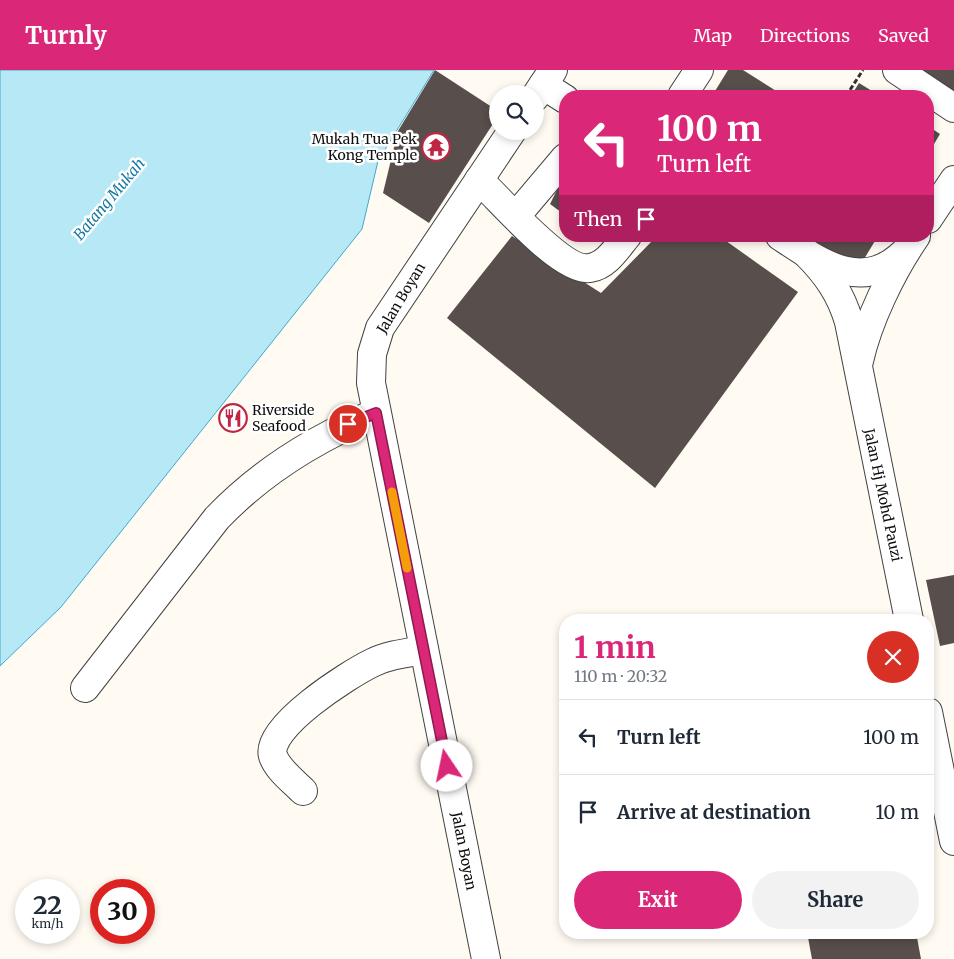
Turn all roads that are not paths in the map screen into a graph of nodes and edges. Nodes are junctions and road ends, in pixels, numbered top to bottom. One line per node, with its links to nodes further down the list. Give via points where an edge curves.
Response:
1 (699, 70): 3 (street)
2 (897, 70): 4 (street)
3 (686, 90)
4 (927, 90)
5 (934, 95): 6 (street)
6 (954, 108)
7 (506, 140): 9 (street, Jalan Boyan)
8 (559, 165): 12 (street)
9 (479, 180): 12 (street); 18 (street, Jalan Boyan, via 380,328 372,354 371,382)
10 (954, 180): 11 (street)
11 (934, 210)
12 (516, 216): 13 (street, via 549,249 578,268 593,268 607,260)
13 (622, 242)
14 (789, 242): 16 (street)
15 (911, 243): 16 (street, via 886,267 865,274 836,268); 17 (street, via 870,324)
16 (806, 253): 17 (street, Jalan Hj Mohd Pauzi, via 823,270 844,304)
17 (857, 370): 19 (street, Jalan Hj Mohd Pauzi)
18 (376, 413): 20 (street, Jalan Boyan); 21 (street, via 310,444 237,497 217,518)
19 (908, 614)
20 (424, 650): 23 (street, via 393,656 365,667 296,715 280,731 273,742 273,756); 25 (street, Jalan Boyan)
21 (85, 688)
22 (934, 742): 24 (street)
23 (303, 791)
24 (954, 841)
25 (486, 959)

